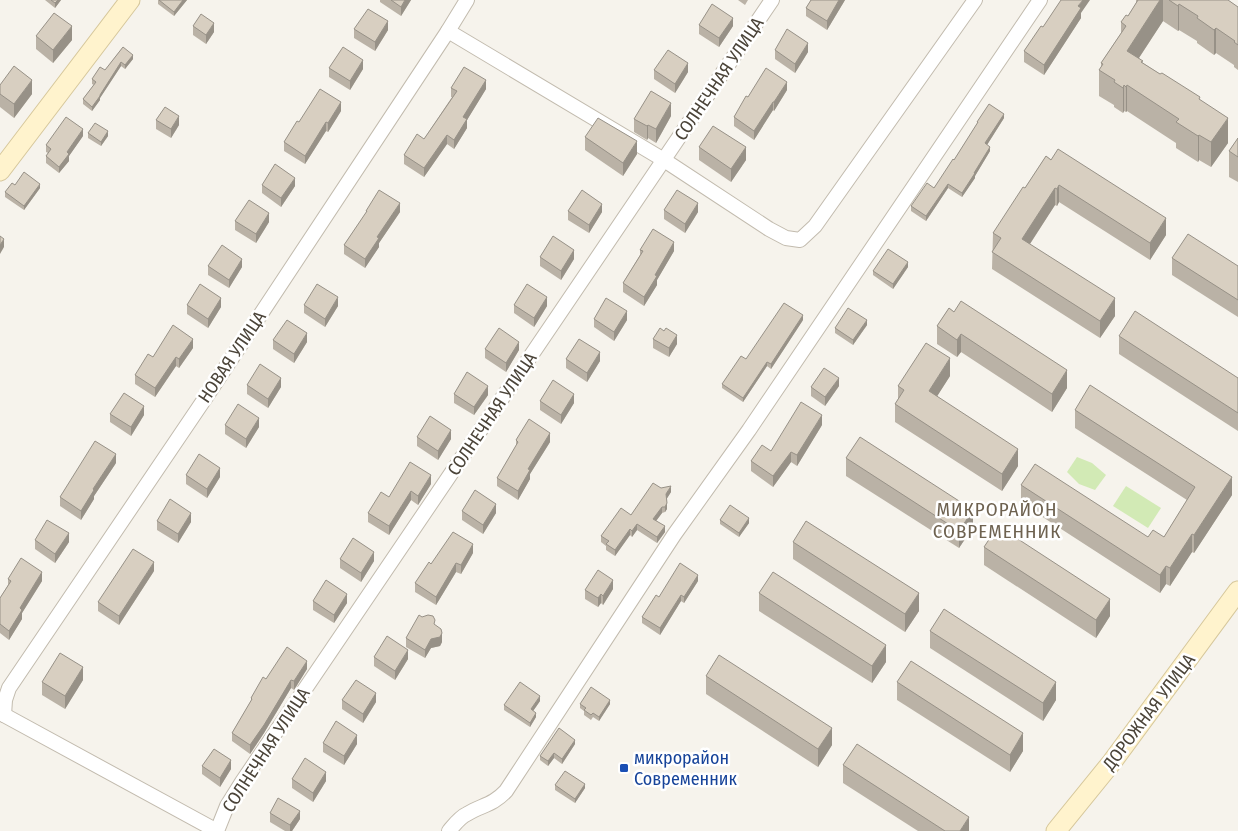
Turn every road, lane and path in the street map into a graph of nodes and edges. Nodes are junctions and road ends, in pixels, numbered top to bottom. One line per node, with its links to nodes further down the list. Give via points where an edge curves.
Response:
1 (130, 0): 8 (main road)
2 (467, 0): 6 (street, НОВАЯ УЛИЦА)
3 (772, 0): 7 (street, СОЛНЕЧНАЯ УЛИЦА)
4 (974, 0): 7 (street, via 815,226 800,240 786,238 769,229)
5 (1040, 0): 12 (street, via 760,414 674,535 506,791 499,799 466,814)
6 (448, 31): 7 (street); 10 (street, НОВАЯ УЛИЦА, via 9,688)
7 (664, 160): 11 (street, СОЛНЕЧНАЯ УЛИЦА, via 242,782)
8 (0, 171)
9 (1238, 591): 13 (main road, ДОРОЖНАЯ УЛИЦА, via 1112,762)
10 (2, 716): 11 (street)
11 (217, 831)
12 (450, 831)
13 (1056, 831)

